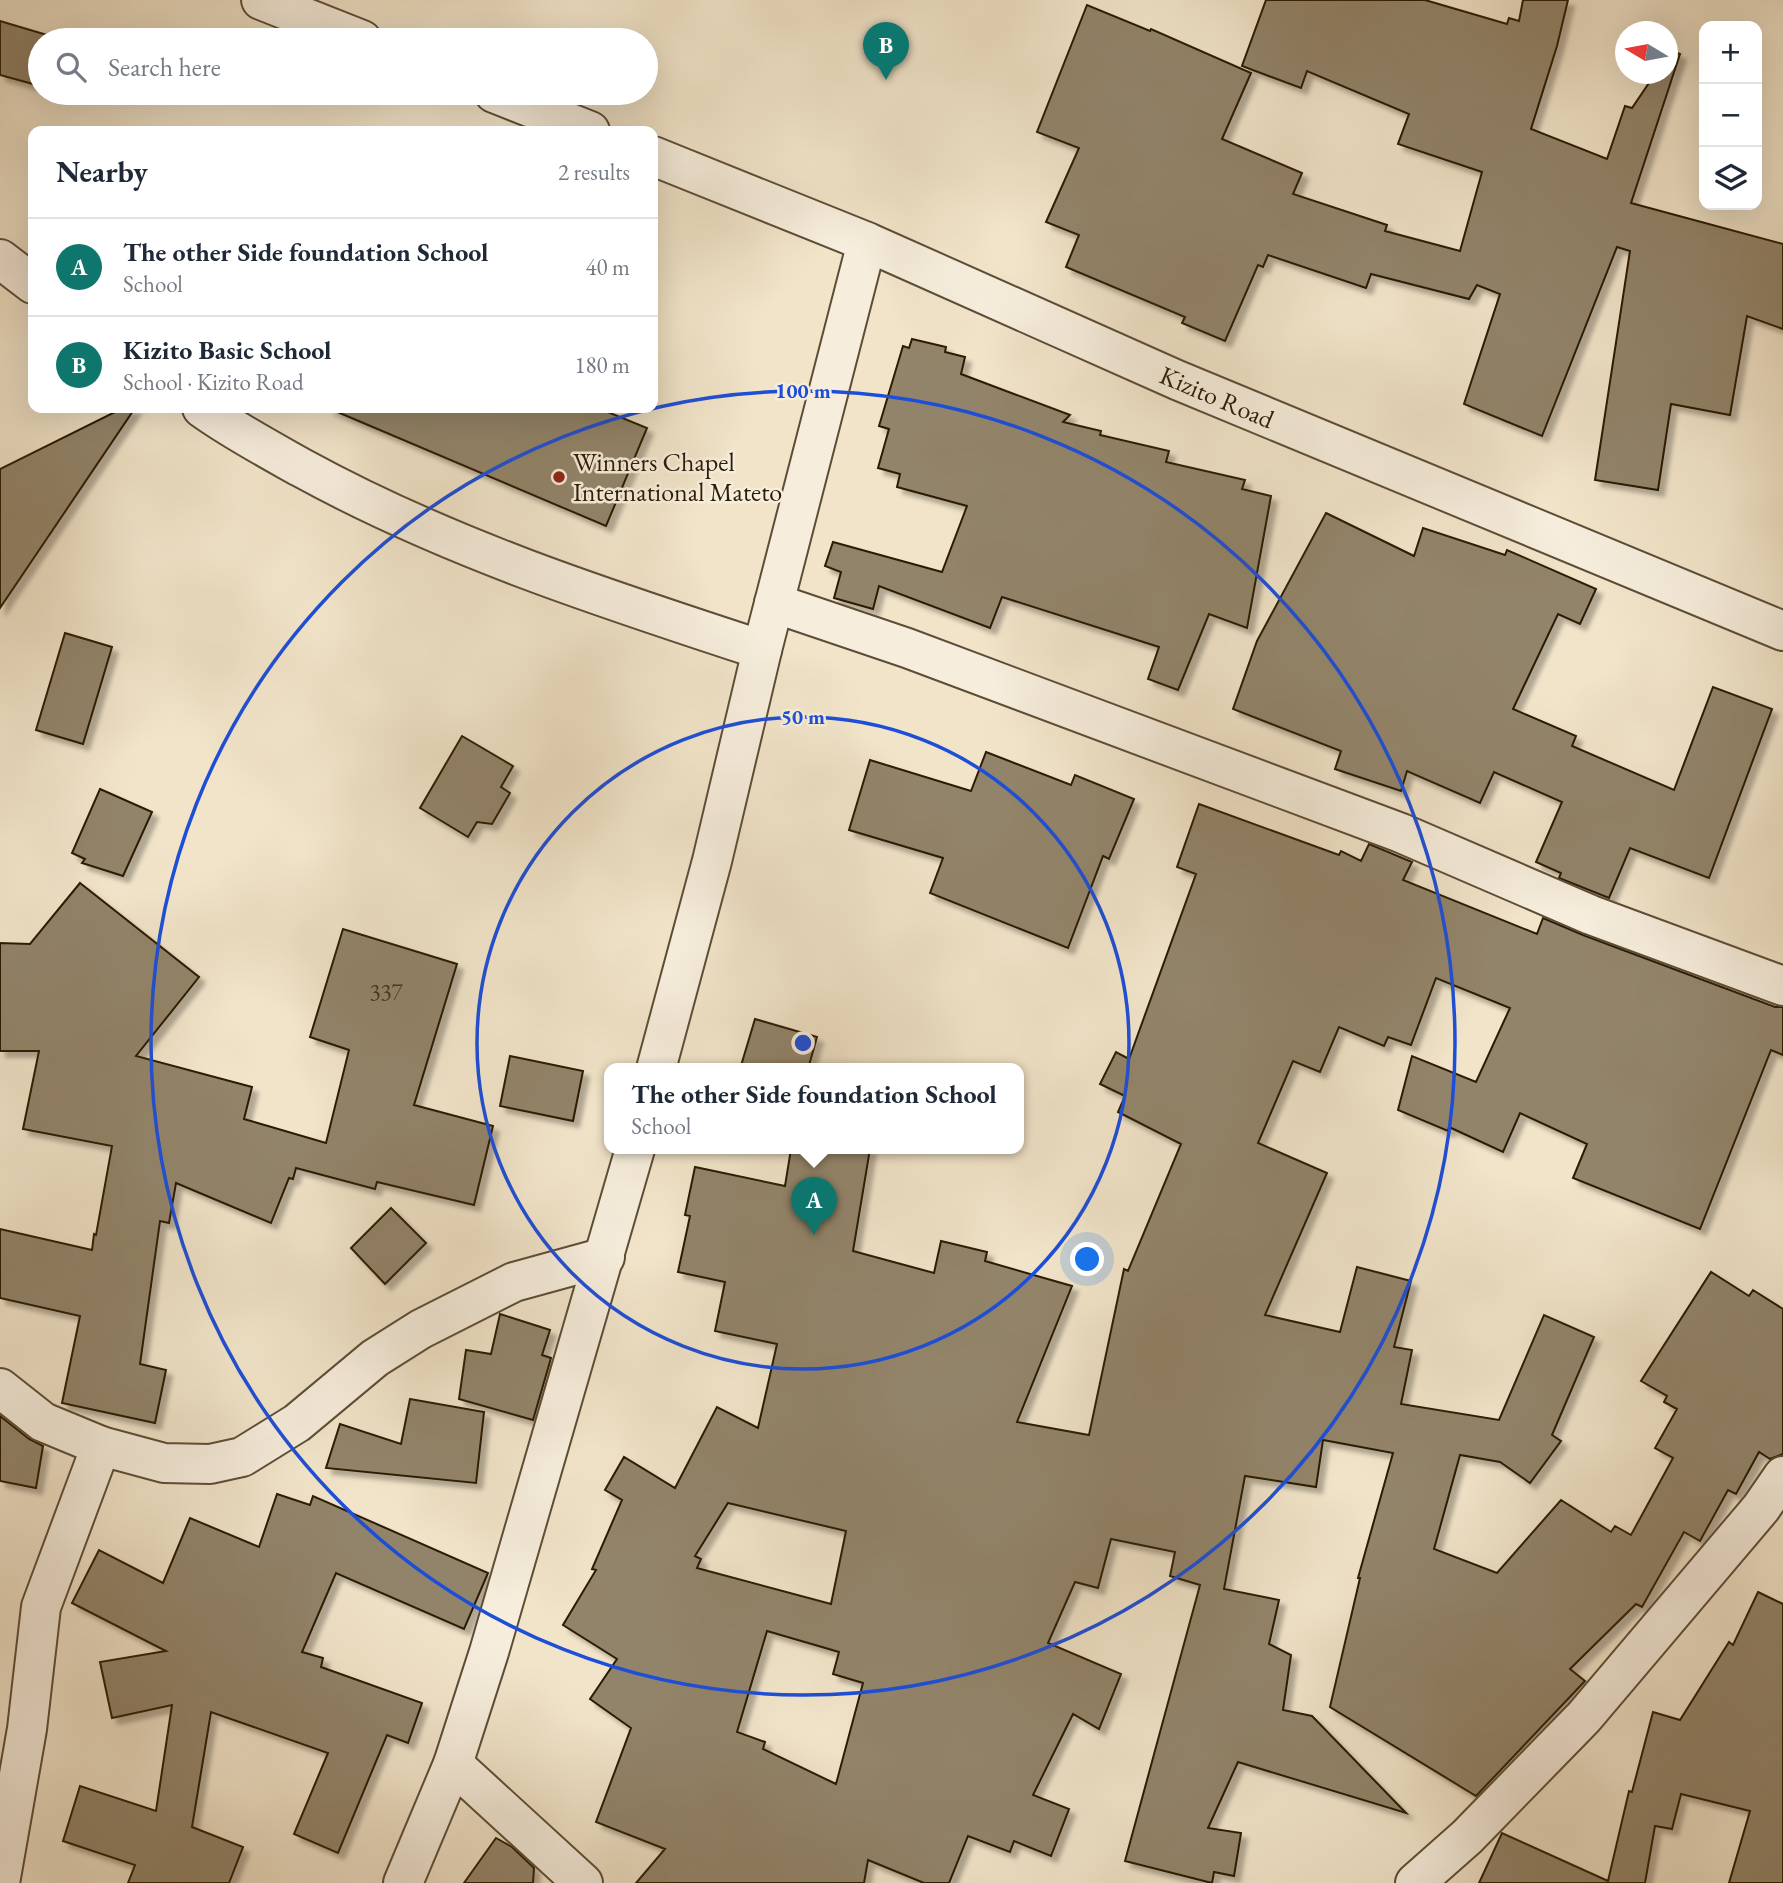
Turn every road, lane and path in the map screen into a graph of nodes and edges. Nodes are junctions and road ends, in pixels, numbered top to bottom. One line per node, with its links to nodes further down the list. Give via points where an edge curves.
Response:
1 (261, 0): 2 (street)
2 (332, 28)
3 (524, 105): 4 (street)
4 (577, 126)
5 (658, 158): 6 (street, Kizito Road)
6 (867, 242): 10 (street); 11 (street, Kizito Road, via 1177,380)
7 (0, 259): 8 (street)
8 (28, 280)
9 (209, 413): 12 (street, via 351,495 478,551)
10 (774, 603): 12 (street); 13 (street, via 907,648 1388,828 1591,915)
11 (1783, 631)
12 (762, 650): 14 (street)
13 (1783, 986)
14 (658, 1063)
15 (634, 1154): 16 (street)
16 (605, 1257): 18 (street, via 514,1282 421,1329 375,1358 296,1423 242,1457 210,1464 164,1463); 20 (street)
17 (0, 1388): 18 (street, via 43,1422)
18 (102, 1446): 21 (street, via 41,1607 27,1729)
19 (1783, 1476): 24 (street, via 1584,1717 1467,1837)
20 (453, 1764): 22 (street); 23 (street)
21 (0, 1883)
22 (403, 1883)
23 (583, 1883)
24 (1415, 1883)

